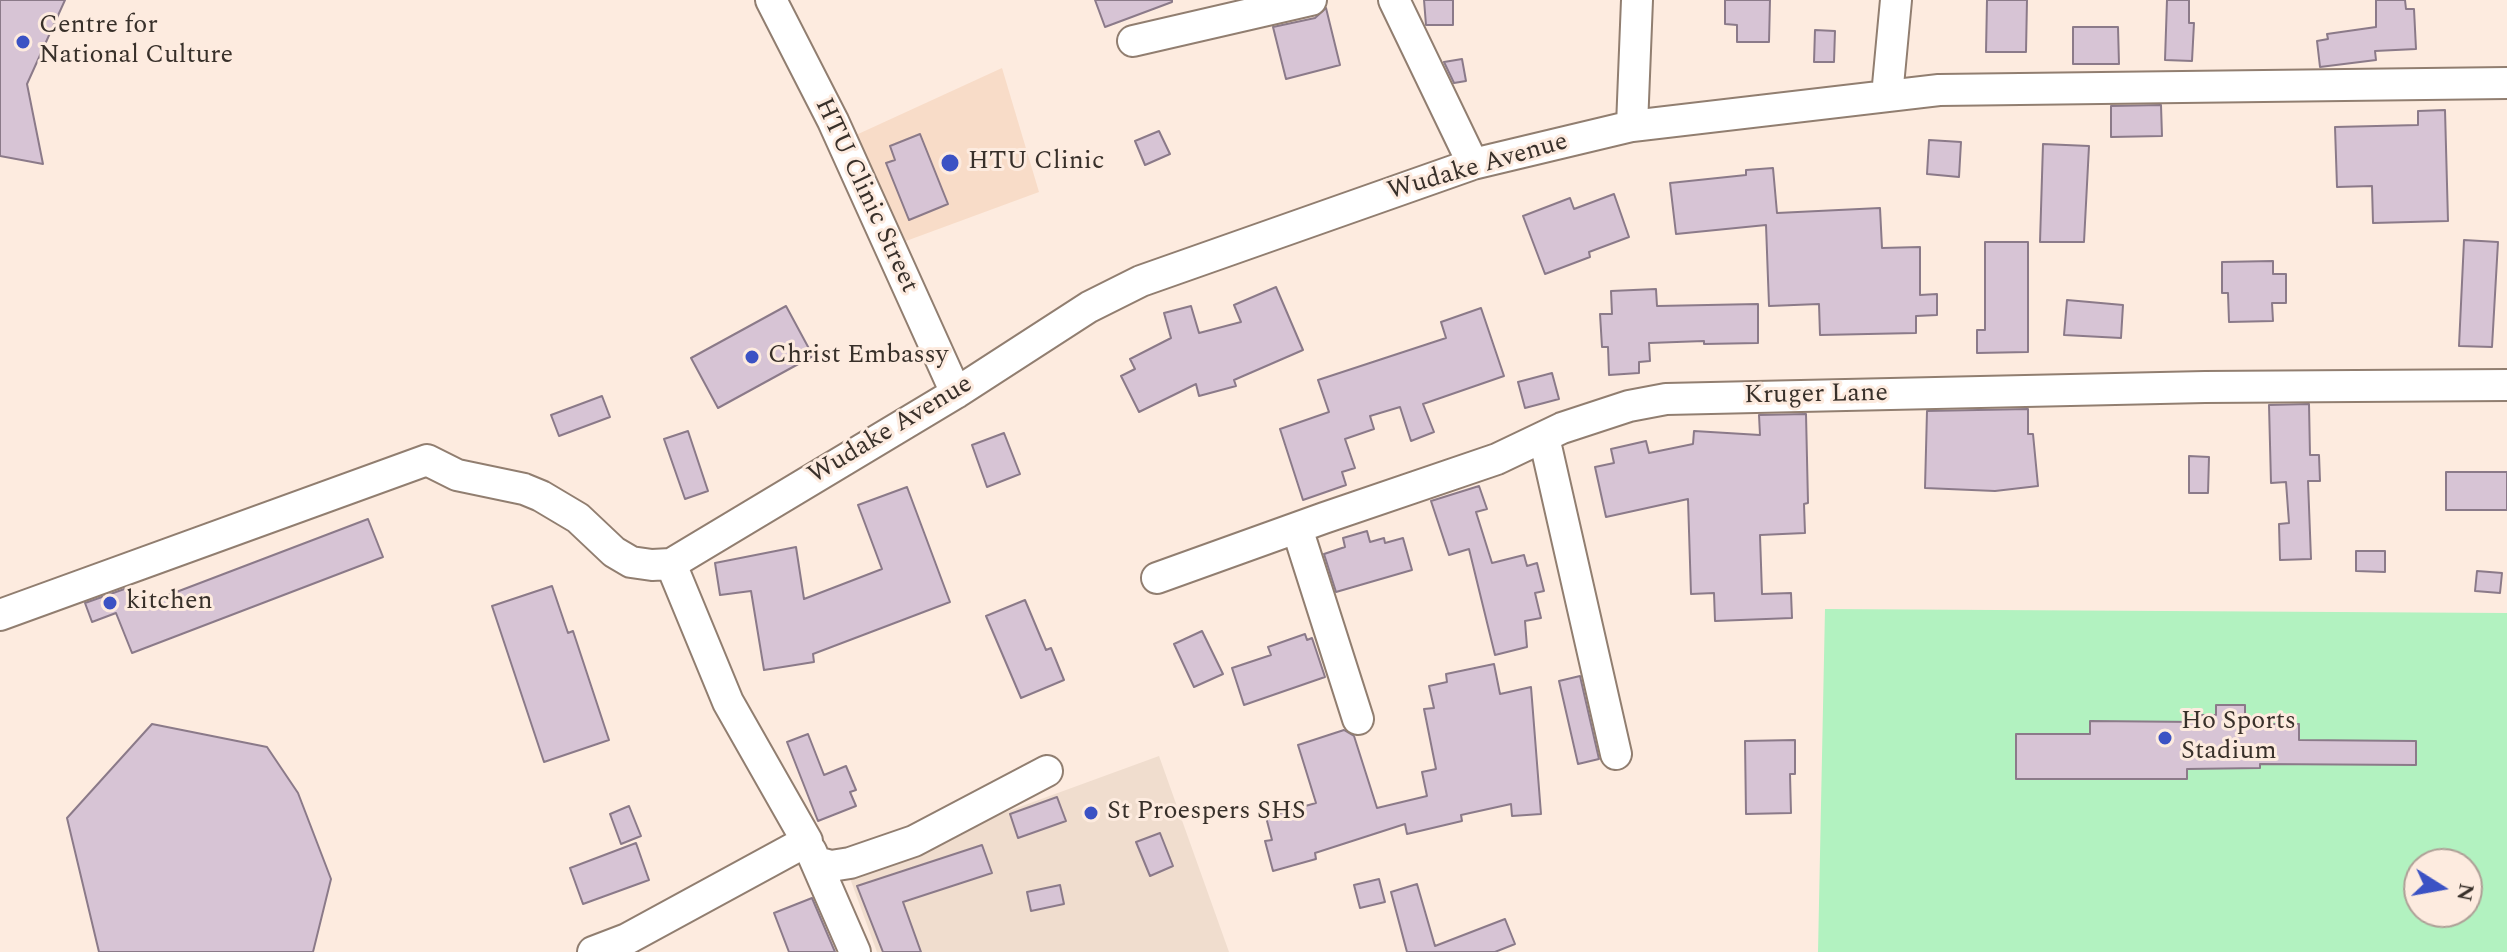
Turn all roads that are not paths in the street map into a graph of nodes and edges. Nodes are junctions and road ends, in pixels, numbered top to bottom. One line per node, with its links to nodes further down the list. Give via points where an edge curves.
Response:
1 (771, 0): 12 (street, HTU Clinic Street, via 833,121)
2 (1311, 0): 6 (street)
3 (1394, 0): 10 (street)
4 (1637, 0): 9 (street)
5 (1896, 0): 8 (street)
6 (1133, 41)
7 (2507, 83): 8 (street, Wudake Avenue, via 1939,90)
8 (1887, 96): 9 (street, Wudake Avenue)
9 (1632, 126): 10 (street, Wudake Avenue)
10 (1473, 164): 12 (street, Wudake Avenue, via 1141,281 1089,307)
11 (2507, 385): 13 (street, Kruger Lane, via 1666,399 1629,406)
12 (956, 393): 15 (street, Wudake Avenue)
13 (1544, 437): 14 (street, Kruger Lane, via 1497,459); 19 (street)
14 (1297, 528): 16 (street, Kruger Lane); 18 (street)
15 (671, 564): 17 (street, via 631,562 578,518 541,496 457,475 427,460); 21 (street, via 728,702)
16 (1157, 578)
17 (0, 615)
18 (1358, 719)
19 (1616, 754)
20 (1047, 771): 21 (street, via 914,841 850,863 831,866)
21 (811, 851): 22 (street); 24 (street)
22 (629, 945): 23 (street)
23 (593, 952)
24 (855, 952)

